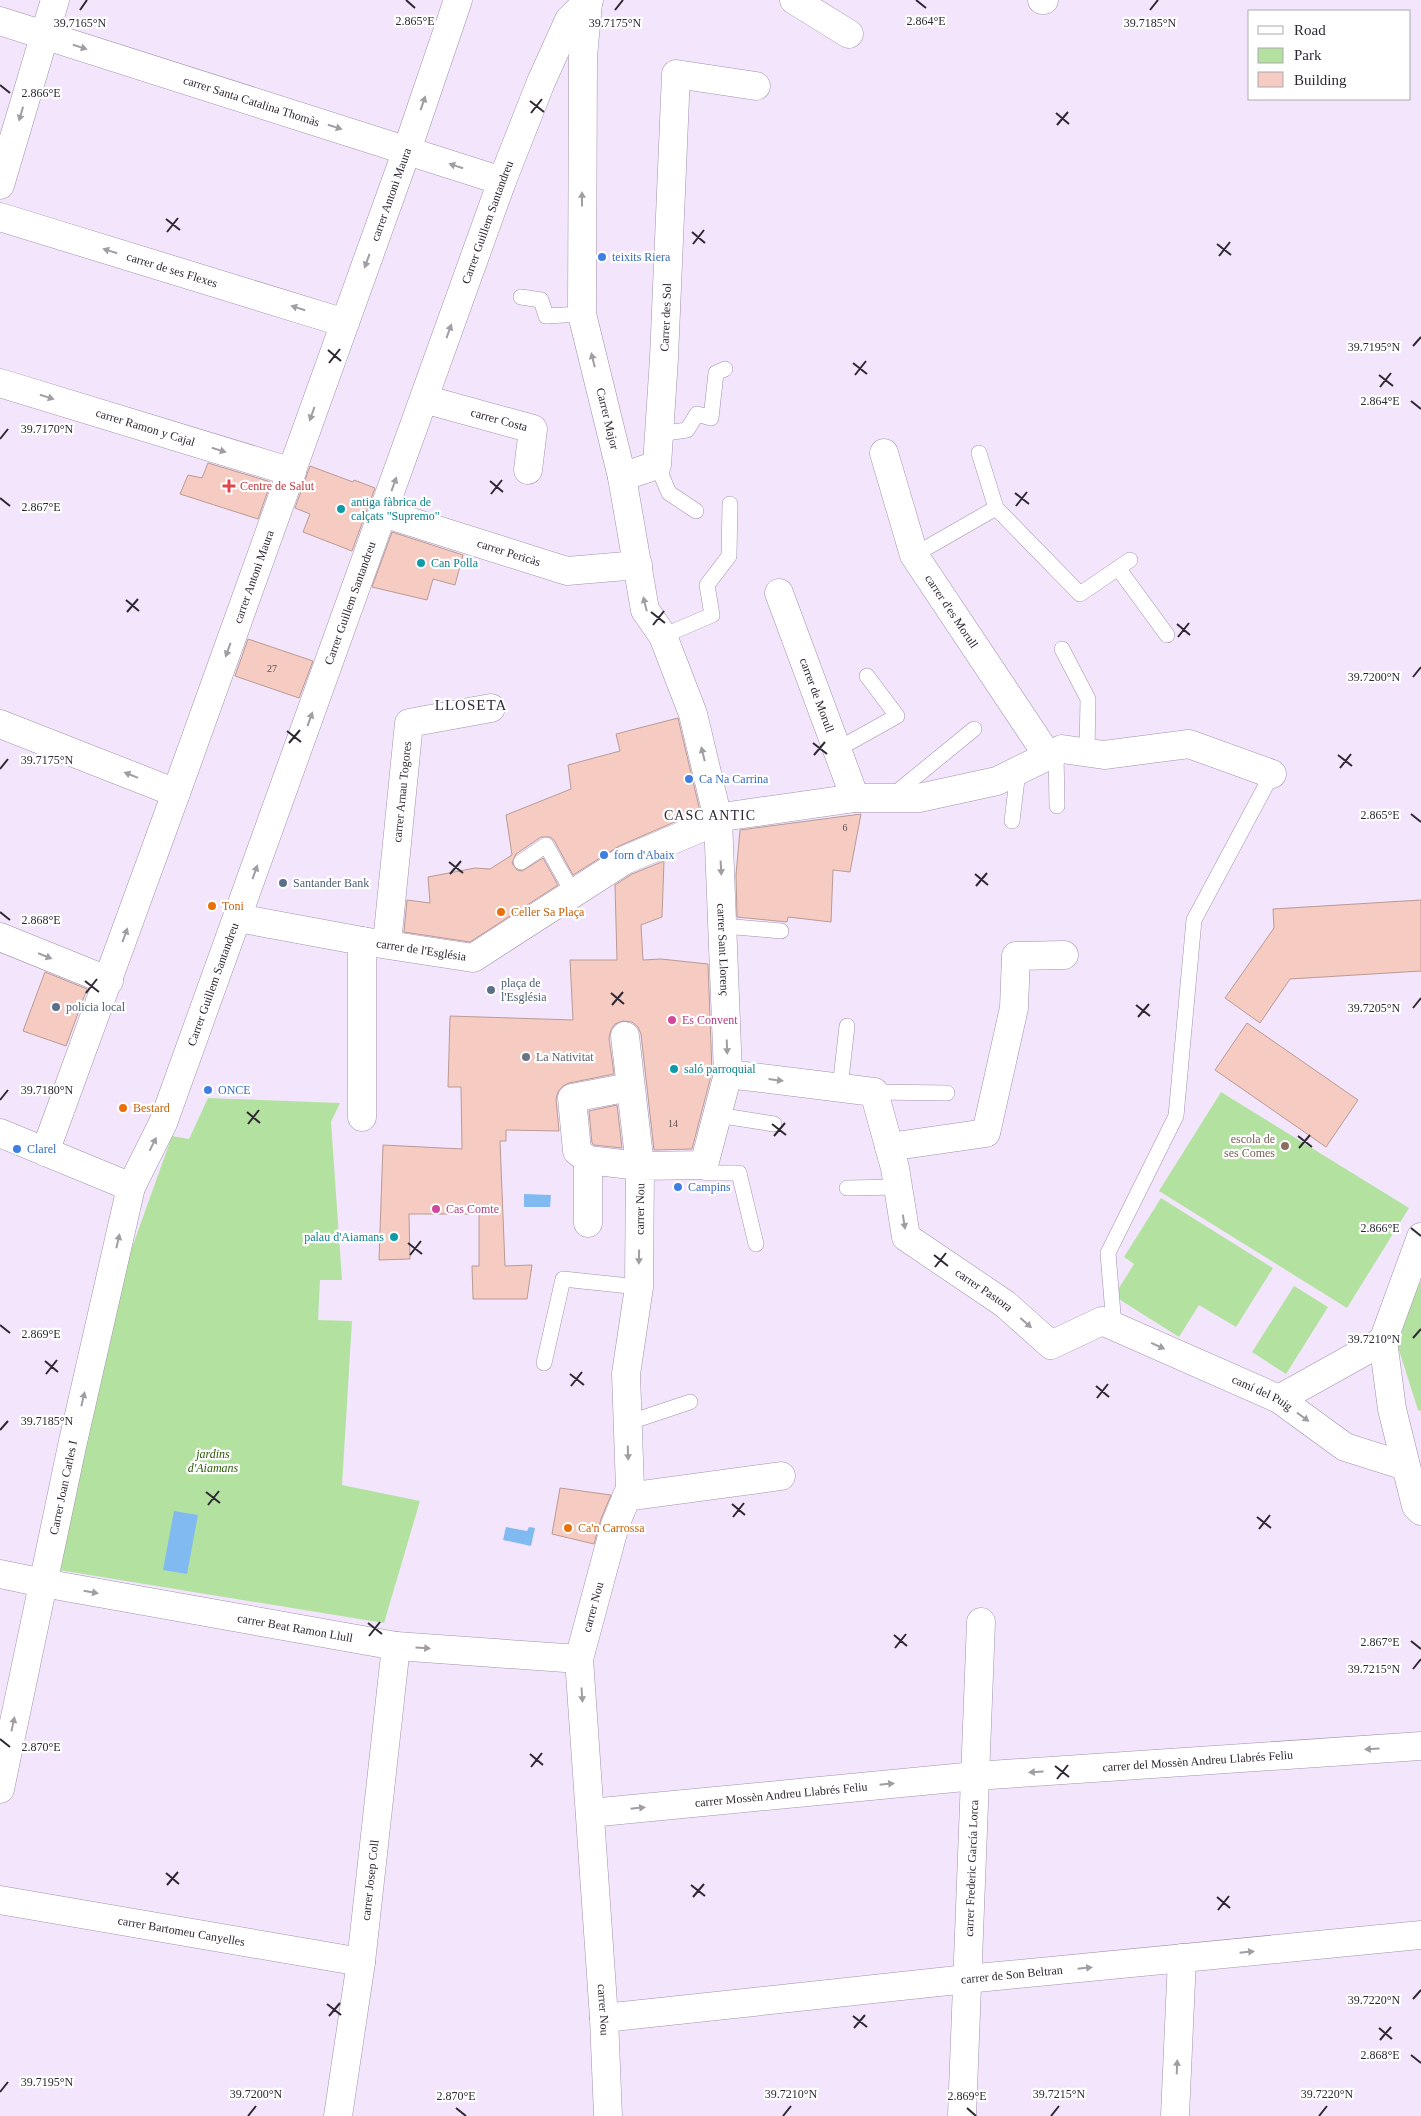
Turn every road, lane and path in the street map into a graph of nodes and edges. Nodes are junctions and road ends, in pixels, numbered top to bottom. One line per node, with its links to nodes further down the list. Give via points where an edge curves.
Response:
1 (55, 0): 7 (street)
2 (458, 0): 9 (street, carrer Antoni Maura, one-way to 2)
3 (794, 0): 6 (street)
4 (582, 8): 10 (street, Carrer Guillem Santandreu, via 541,82); 14 (street, Carrer Major, one-way to 4)
5 (0, 21): 7 (street, carrer Santa Catalina Thomàs)
6 (849, 34)
7 (44, 36): 9 (street, carrer Santa Catalina Thomàs, one-way to 9); 11 (street, one-way to 11)
8 (756, 86): 19 (street, Carrer des Sol, via 676,74)
9 (407, 150): 10 (street, carrer Santa Catalina Thomàs, one-way to 9); 15 (street, carrer Antoni Maura, one-way to 15)
10 (502, 181): 18 (street, Carrer Guillem Santandreu, one-way to 10)
11 (0, 185)
12 (0, 217): 15 (street, carrer de ses Flexes, one-way to 12)
13 (521, 297): 14 (lane, via 541,300 546,316)
14 (582, 314): 25 (street, Carrer Major, one-way to 14)
15 (345, 323): 24 (street, carrer Antoni Maura, one-way to 24)
16 (725, 369): 19 (lane, via 716,373 711,418 697,414 687,430)
17 (0, 383): 24 (street, carrer Ramon y Cajal, one-way to 24)
18 (424, 399): 23 (street, carrer Costa, via 533,429); 29 (street, Carrer Guillem Santandreu, one-way to 18)
19 (659, 434): 22 (street, Carrer des Sol)
20 (884, 453): 30 (street, carrer d'es Morull)
21 (979, 453): 27 (lane)
22 (657, 465): 25 (street); 28 (lane, via 668,493)
23 (528, 470)
24 (292, 472): 45 (street, carrer Antoni Maura, one-way to 45)
25 (622, 476): 31 (street, Carrer Major)
26 (730, 504): 34 (lane, via 729,556 707,585 712,615)
27 (996, 508): 30 (lane); 33 (lane, via 1080,594 1124,564)
28 (696, 511)
29 (383, 514): 31 (street, carrer Pericàs, via 568,571); 53 (street, Carrer Guillem Santandreu, one-way to 29)
30 (914, 555): 42 (street, carrer d'es Morull)
31 (638, 565): 34 (street, Carrer Major, one-way to 31, via 645,610)
32 (779, 593): 40 (street, carrer de Morull)
33 (1167, 635)
34 (664, 636): 49 (street, Carrer Major, one-way to 34, via 693,714)
35 (1062, 649): 41 (lane, via 1088,699)
36 (867, 676): 40 (lane, via 897,716)
37 (492, 708): 57 (street, carrer Arnau Togores, via 409,723)
38 (0, 724): 45 (street, one-way to 38)
39 (974, 729): 47 (lane)
40 (838, 749): 46 (street, carrer de Morull)
41 (1087, 753): 42 (street, via 1062,749); 44 (street, via 1104,755 1189,744)
42 (1052, 754): 43 (street); 48 (lane)
43 (1018, 771): 47 (street, via 997,780 919,798); 50 (lane)
44 (1272, 774): 83 (lane, via 1194,920 1176,1116 1108,1253)
45 (176, 793): 59 (street, carrer Antoni Maura, one-way to 45)
46 (855, 798): 47 (street); 49 (street)
47 (890, 798)
48 (1057, 806)
49 (718, 819): 52 (street, carrer de l'Església, via 625,860); 54 (street, carrer Sant Llorenç, one-way to 54)
50 (1012, 821)
51 (521, 862): 52 (lane, via 546,845)
52 (573, 893): 57 (street, carrer de l'Església, via 472,958)
53 (238, 918): 57 (street, carrer de l'Església); 76 (street, Carrer Guillem Santandreu, one-way to 53, via 163,1123)
54 (724, 926): 55 (lane); 62 (street, carrer Sant Llorenç, one-way to 62)
55 (782, 932)
56 (0, 938): 59 (street, one-way to 59)
57 (374, 942): 68 (street)
58 (1064, 955): 71 (street, via 1016,956 1014,1008 986,1133)
59 (109, 981): 72 (street, carrer Antoni Maura)
60 (847, 1026): 64 (lane)
61 (625, 1036): 63 (street)
62 (728, 1074): 64 (street, one-way to 64); 67 (street, carrer Sant Llorenç)
63 (630, 1087): 73 (street, via 572,1098 577,1151); 75 (street)
64 (840, 1088): 65 (street)
65 (874, 1092): 66 (lane); 71 (street, carrer Pastora)
66 (947, 1093)
67 (717, 1115): 69 (lane); 74 (street, carrer Sant Llorenç)
68 (362, 1117)
69 (774, 1124)
70 (0, 1133): 72 (street)
71 (889, 1147): 77 (street, carrer Pastora)
72 (45, 1152): 76 (street)
73 (588, 1160): 75 (street); 79 (street)
74 (704, 1165): 75 (street, carrer Nou); 81 (lane, via 707,1173 739,1173)
75 (640, 1166): 82 (street, carrer Nou, one-way to 82)
76 (131, 1187): 94 (street, Carrer Joan Carles I, one-way to 76)
77 (898, 1187): 78 (lane); 83 (street, carrer Pastora, one-way to 83, via 906,1237 1005,1304 1051,1345 1102,1321)
78 (847, 1188)
79 (588, 1223)
80 (1421, 1237): 84 (street)
81 (756, 1244)
82 (639, 1287): 85 (lane, via 563,1279); 88 (street, carrer Nou, via 626,1374)
83 (1114, 1326): 86 (street, camí del Puig, one-way to 86)
84 (1383, 1341): 86 (street); 89 (street, via 1392,1409)
85 (544, 1363)
86 (1278, 1399): 89 (street, camí del Puig, one-way to 89, via 1345,1447)
87 (690, 1402): 88 (lane)
88 (627, 1423): 91 (street, carrer Nou, one-way to 91, via 630,1489)
89 (1405, 1466): 92 (street, via 1416,1506)
90 (781, 1476): 91 (street)
91 (626, 1497): 97 (street, carrer Nou)
92 (1421, 1511)
93 (0, 1574): 94 (street, carrer Beat Ramon Llull)
94 (42, 1584): 96 (street, carrer Beat Ramon Llull, one-way to 96); 100 (street, Carrer Joan Carles I, one-way to 94)
95 (981, 1622): 99 (street, carrer Frederic García Lorca)
96 (396, 1646): 97 (street, carrer Beat Ramon Llull, one-way to 97); 105 (street, carrer Josep Coll)
97 (579, 1660): 101 (street, carrer Nou, one-way to 101)
98 (1421, 1746): 99 (street, carrer del Mossèn Andreu Llabrés Feliu, one-way to 99)
99 (975, 1776): 101 (street, carrer Mossèn Andreu Llabrés Feliu, one-way to 99); 106 (street, carrer Frederic García Lorca)
100 (0, 1789)
101 (590, 1813): 107 (street, carrer Nou)
102 (0, 1900): 105 (street, carrer Bartomeu Canyelles)
103 (1421, 1935): 104 (street, carrer de Son Beltran, one-way to 103)
104 (1182, 1958): 106 (street, carrer de Son Beltran, one-way to 104); 111 (street, one-way to 104)
105 (361, 1962): 108 (street, carrer Josep Coll)
106 (967, 1979): 107 (street, carrer de Son Beltran); 110 (street, carrer Frederic García Lorca)
107 (604, 2018): 109 (street, carrer Nou)
108 (338, 2116)
109 (608, 2116)
110 (962, 2116)
111 (1175, 2116)

